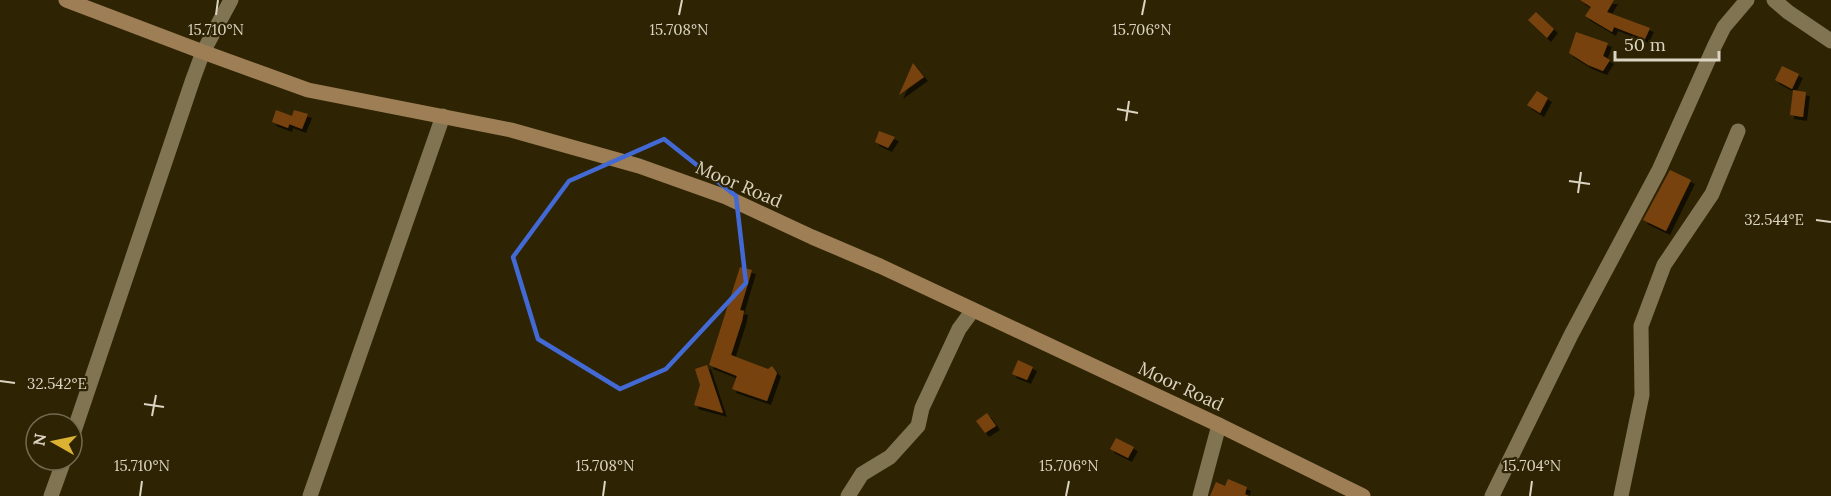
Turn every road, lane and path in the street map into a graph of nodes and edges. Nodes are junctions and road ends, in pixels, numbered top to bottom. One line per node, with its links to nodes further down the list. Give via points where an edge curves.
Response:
1 (66, 0): 6 (street, Moor Road)
2 (231, 0): 6 (street)
3 (1747, 0): 18 (street, via 1724,27 1659,170 1571,335)
4 (1774, 0): 5 (street)
5 (1831, 41)
6 (203, 52): 7 (street, Moor Road, via 308,90); 10 (street)
7 (443, 116): 9 (street, Moor Road, via 567,145 726,197); 14 (street)
8 (1738, 131): 19 (street, via 1712,194 1664,265 1641,326 1642,395)
9 (973, 310): 11 (street, Moor Road); 15 (street, via 959,329 922,408 918,426 890,457 862,474)
10 (81, 412)
11 (1219, 425): 16 (street); 17 (street, Moor Road)
12 (60, 472): 13 (street)
13 (51, 496)
14 (310, 496)
15 (848, 496)
16 (1200, 496)
17 (1363, 496)
18 (1492, 496)
19 (1621, 496)

